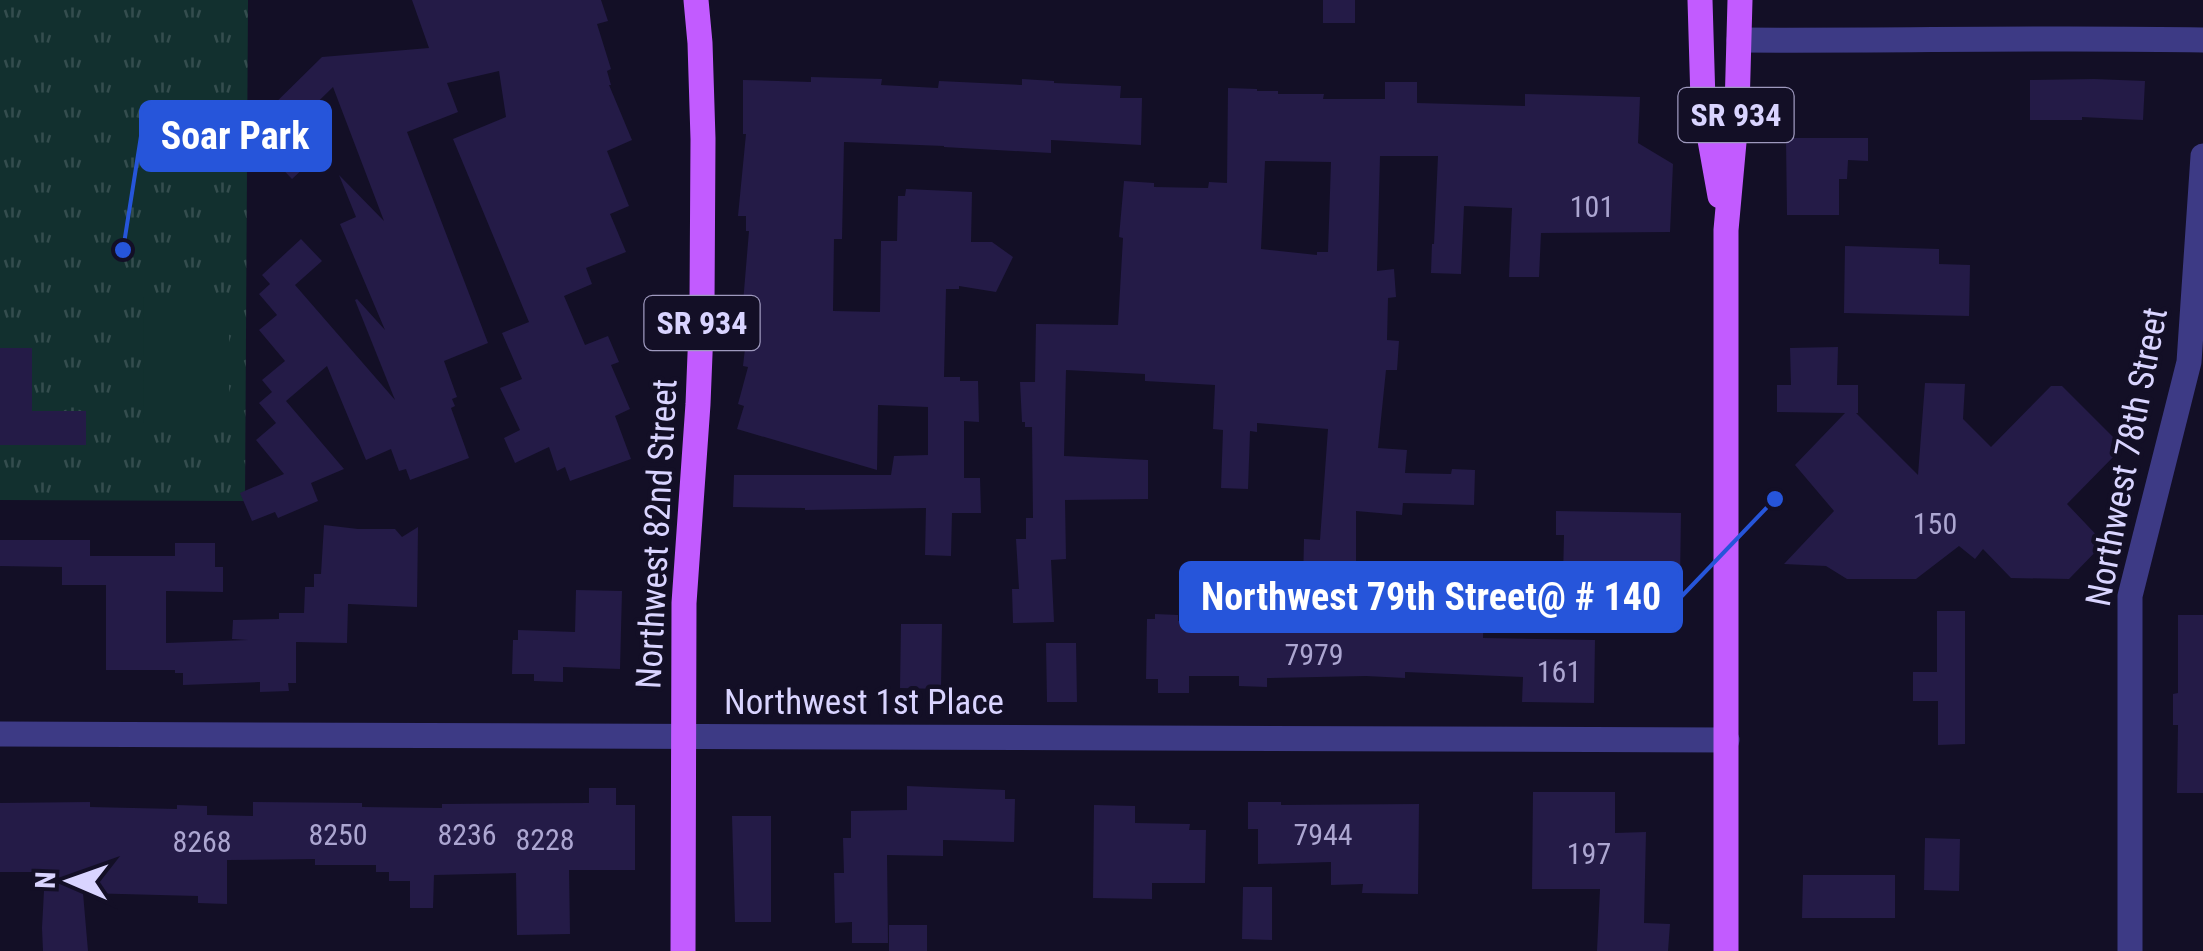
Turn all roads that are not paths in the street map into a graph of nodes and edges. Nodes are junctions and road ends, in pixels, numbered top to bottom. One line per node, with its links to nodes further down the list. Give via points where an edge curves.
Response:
1 (696, 0): 9 (main road, Northwest 82nd Street / SR 934, via 702,305 684,589)
2 (1700, 0): 7 (main road, via 1703,100)
3 (1740, 0): 4 (main road, SR 934)
4 (1739, 40): 5 (street); 7 (main road, SR 934)
5 (2203, 40)
6 (2203, 156): 13 (street, Northwest 78th Street, via 2188,362 2130,596)
7 (1726, 230): 10 (main road, SR 934)
8 (0, 734): 9 (street, Northwest 1st Place)
9 (683, 737): 10 (street, Northwest 1st Place); 11 (main road, Northwest 82nd Street / SR 934)
10 (1727, 740): 12 (main road, SR 934)
11 (683, 951)
12 (1726, 951)
13 (2130, 951)

